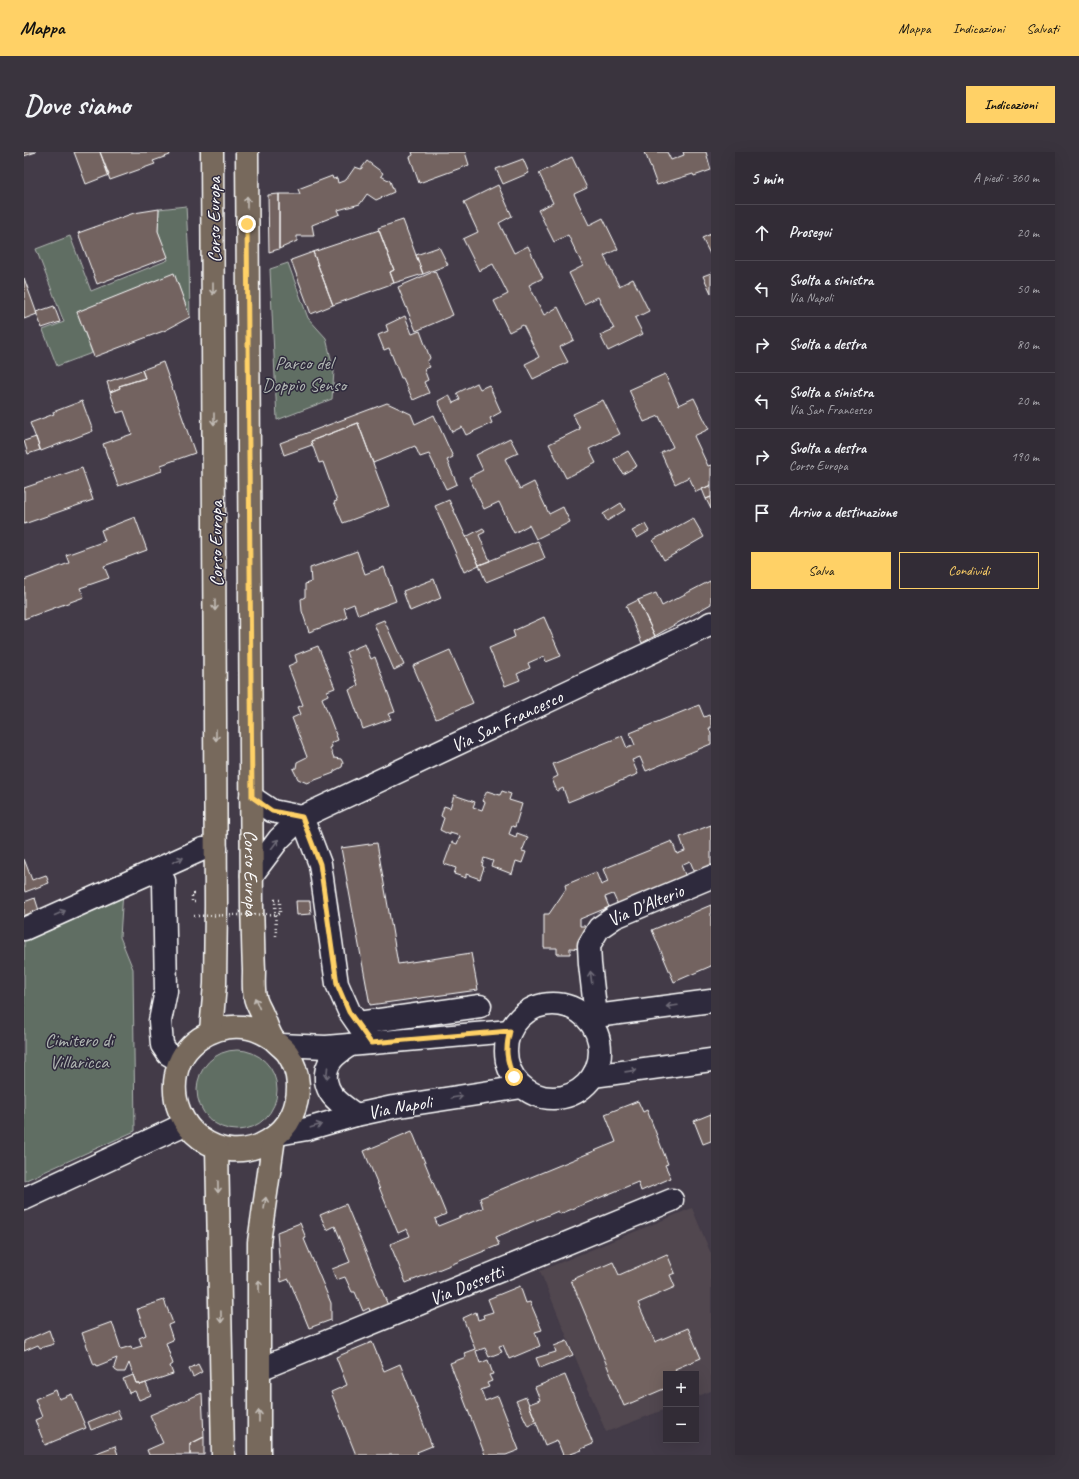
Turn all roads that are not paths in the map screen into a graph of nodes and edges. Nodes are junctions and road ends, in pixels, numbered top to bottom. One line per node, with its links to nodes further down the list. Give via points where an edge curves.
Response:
1 (212, 152): 6 (main road, Corso Europa, one-way to 6)
2 (247, 152): 4 (main road, Corso Europa, one-way to 2)
3 (709, 630): 5 (street, Via San Francesco)
4 (252, 797): 5 (street, via 272,811); 7 (main road, Corso Europa)
5 (302, 817): 7 (street, Via San Francesco, one-way to 5, via 279,839); 14 (street, via 320,864 337,984 349,1012)
6 (216, 849): 10 (street, one-way to 6, via 203,849); 15 (main road, Corso Europa, via 215,984)
7 (252, 875): 17 (main road, Corso Europa, one-way to 7, via 255,998)
8 (711, 878): 13 (street, Via D'Alterio, one-way to 8, via 589,945 599,928 615,918)
9 (164, 881): 21 (street, via 166,991 160,1021 162,1045 168,1054)
10 (24, 929)
11 (711, 1001): 13 (street, one-way to 13)
12 (480, 1006): 14 (street)
13 (592, 1018): 16 (street, via 566,1006 540,1006 528,1011); 22 (street, via 600,1053)
14 (358, 1023): 18 (street)
15 (211, 1031): 17 (main road, via 244,1027 254,1029); 21 (main road, via 193,1043)
16 (510, 1031): 18 (street); 23 (street, via 507,1061)
17 (277, 1042): 19 (street, via 326,1048); 26 (main road, via 293,1063 298,1095 292,1116)
18 (371, 1043): 19 (street)
19 (350, 1045): 24 (street, one-way to 24, via 335,1054 328,1063 325,1074 332,1095)
20 (711, 1060): 22 (street, one-way to 20)
21 (180, 1061): 25 (main road, via 176,1071 174,1093)
22 (593, 1076): 23 (street, via 573,1094 560,1098 547,1098)
23 (522, 1087): 24 (street, Via Napoli, one-way to 23)
24 (356, 1115): 26 (street, Via Napoli, one-way to 24)
25 (185, 1124): 27 (main road, via 199,1138); 28 (street)
26 (276, 1136): 27 (main road, via 253,1148); 30 (main road, one-way to 26, via 259,1242)
27 (217, 1148): 31 (main road, one-way to 31)
28 (24, 1198)
29 (672, 1200): 30 (street, Via Dossetti)
30 (260, 1369): 32 (main road, one-way to 30)
31 (223, 1455)
32 (259, 1455)

